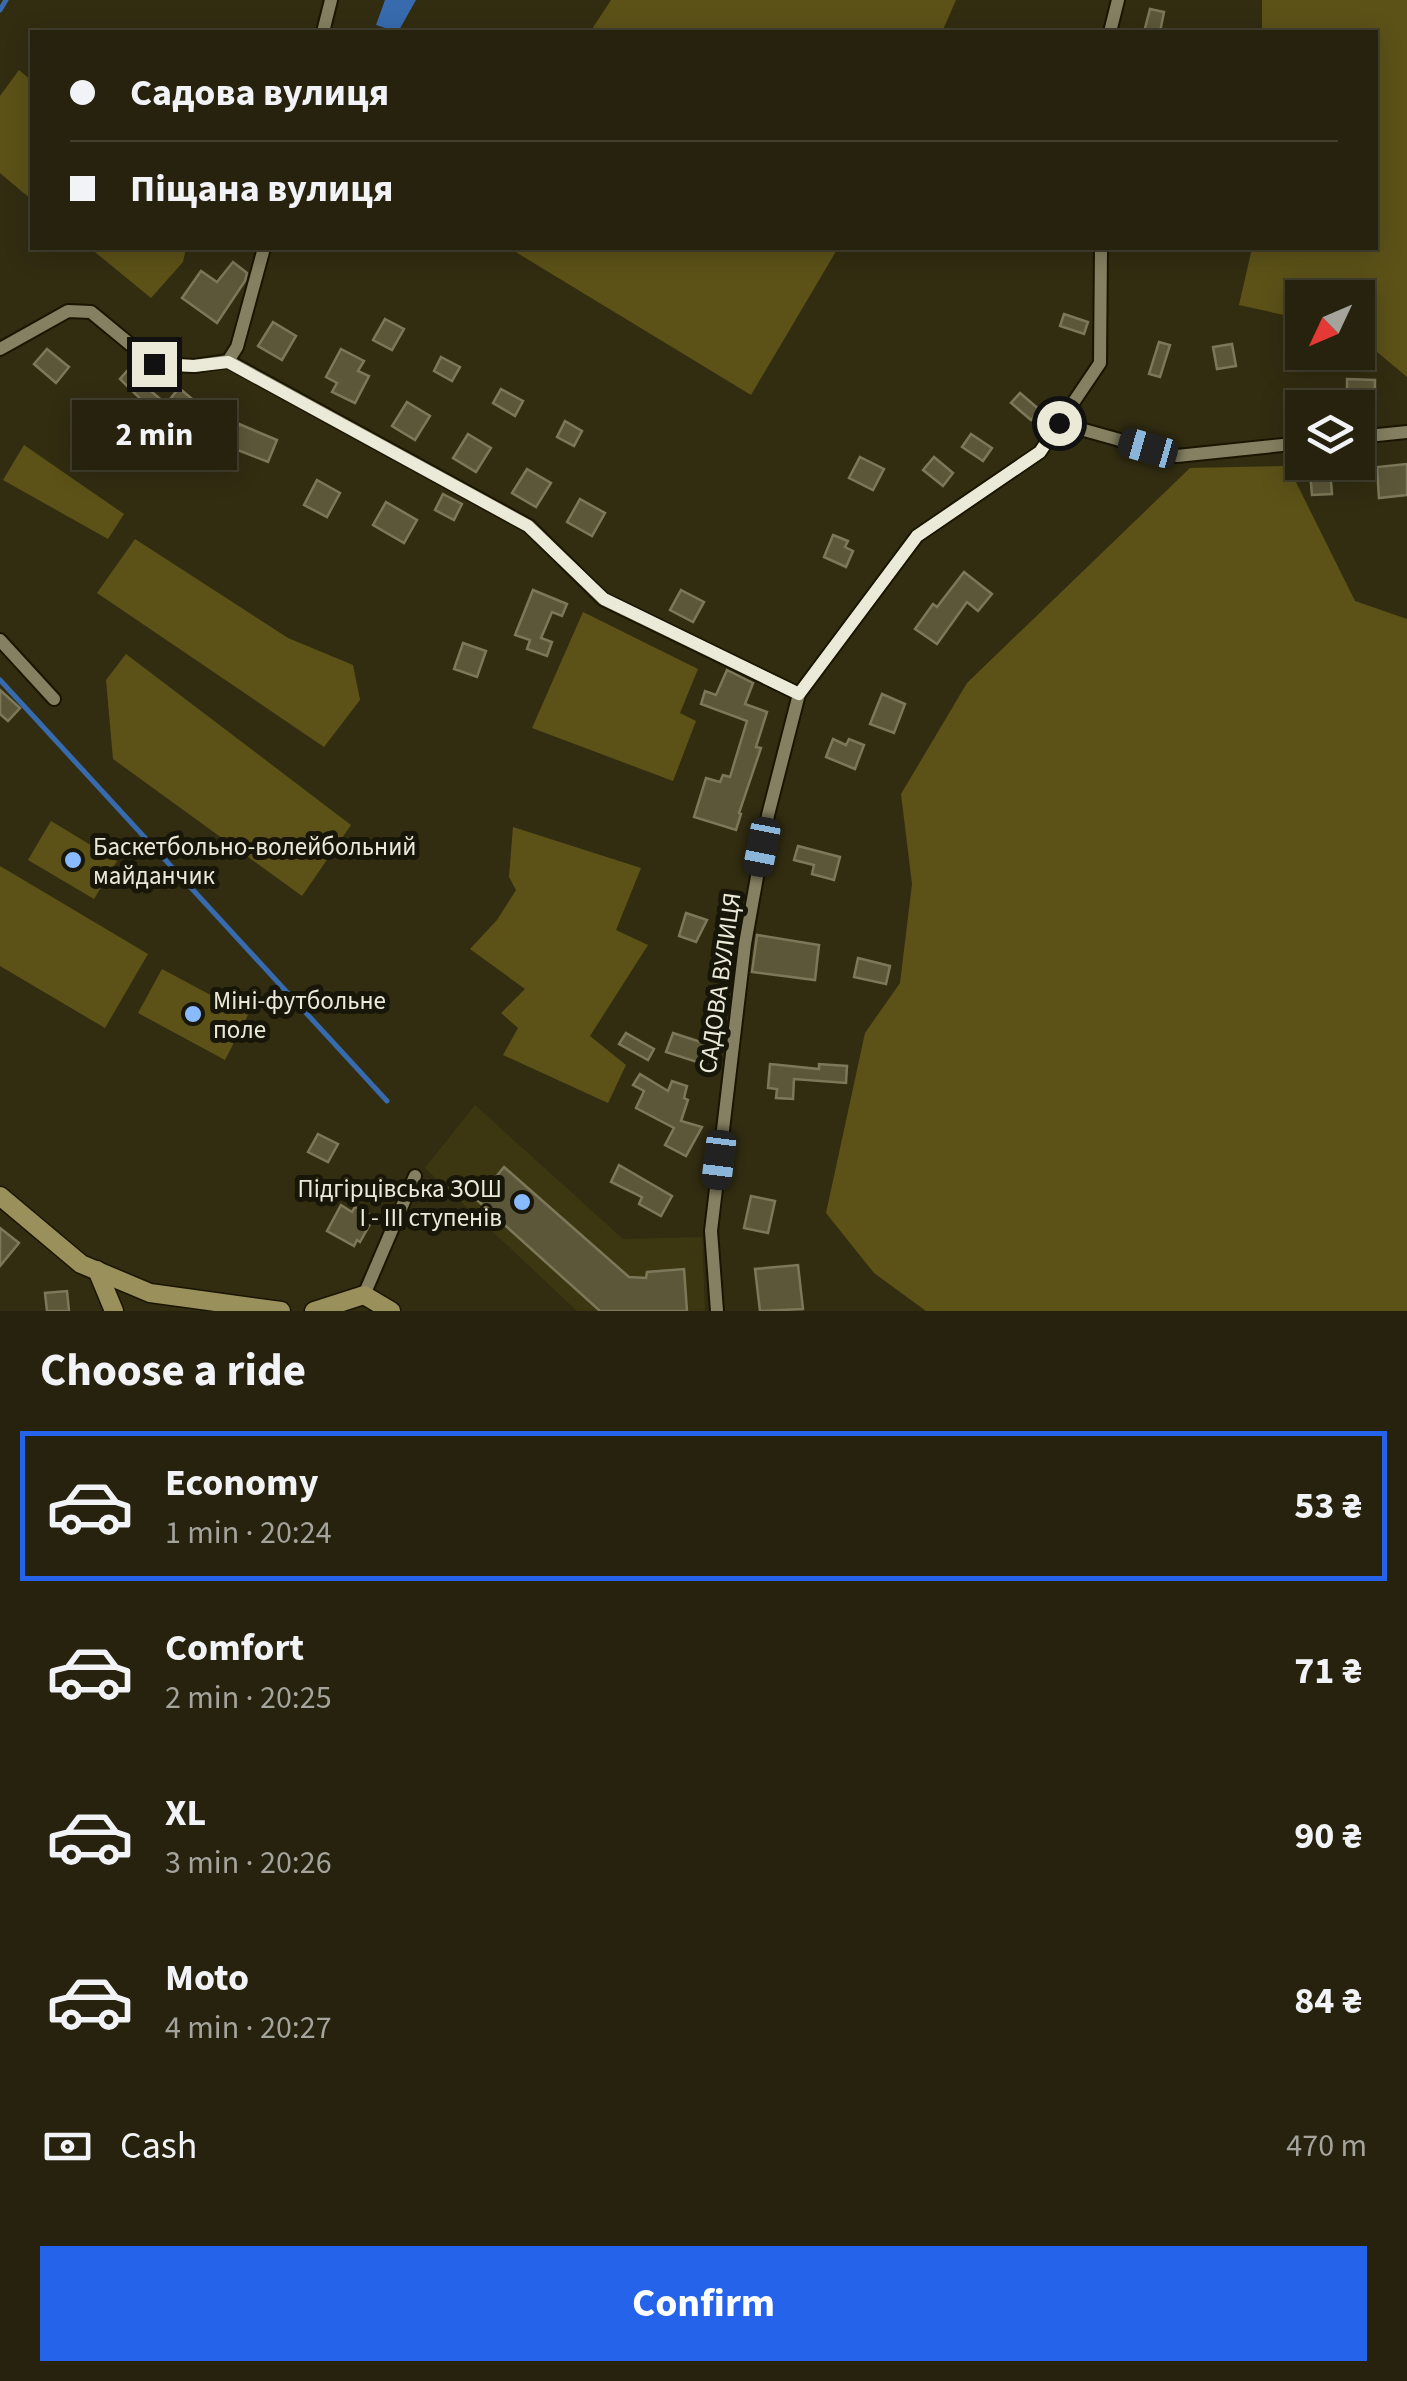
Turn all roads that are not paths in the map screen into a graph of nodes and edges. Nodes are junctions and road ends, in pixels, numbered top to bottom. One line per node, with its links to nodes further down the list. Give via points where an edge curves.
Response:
1 (332, 0): 3 (street)
2 (1118, 0): 4 (street)
3 (323, 30)
4 (1110, 30)
5 (263, 250): 8 (street)
6 (1101, 250): 9 (street, САДОВА ВУЛИЦЯ, via 1100,362)
7 (0, 349): 8 (street, via 68,311 91,312 154,364)
8 (228, 362): 14 (street, via 528,526 604,599)
9 (1059, 423): 12 (street, via 1177,456); 14 (street, САДОВА ВУЛИЦЯ, via 1040,452 917,536)
10 (1407, 432): 11 (street)
11 (1375, 435)
12 (1285, 445)
13 (0, 640): 15 (street)
14 (799, 694): 24 (street, САДОВА ВУЛИЦЯ, via 744,944 711,1232)
15 (54, 699)
16 (415, 1176): 19 (street)
17 (0, 1196): 18 (street)
18 (97, 1270): 20 (street); 21 (street, via 150,1293)
19 (364, 1295): 22 (street); 23 (street)
20 (114, 1311)
21 (281, 1311)
22 (314, 1311)
23 (391, 1311)
24 (717, 1311)

